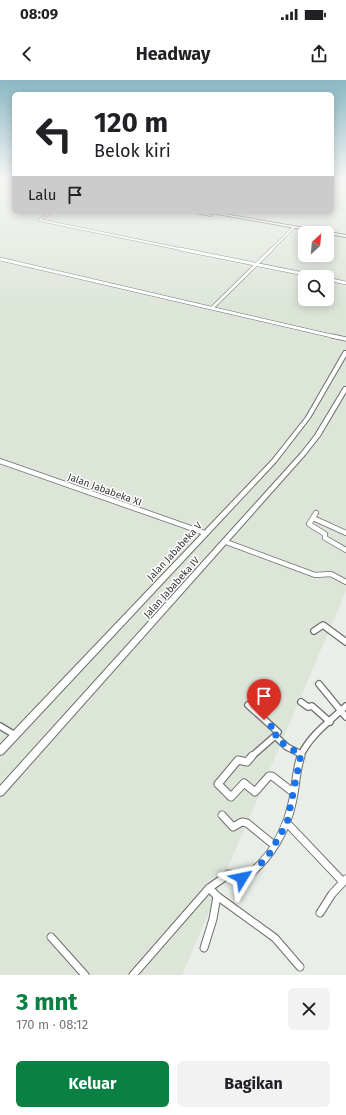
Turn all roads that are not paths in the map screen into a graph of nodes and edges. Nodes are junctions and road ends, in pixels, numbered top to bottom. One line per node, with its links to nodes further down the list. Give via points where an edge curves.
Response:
1 (41, 222): 9 (street)
2 (254, 222): 4 (street)
3 (259, 222): 4 (street)
4 (293, 228): 5 (street); 7 (street); 9 (street)
5 (298, 229)
6 (334, 237): 7 (street)
7 (346, 238)
8 (0, 259): 13 (street)
9 (257, 264): 10 (street); 13 (street)
10 (298, 273)
11 (334, 280): 12 (street)
12 (346, 283)
13 (212, 308): 14 (street)
14 (346, 338)
15 (346, 352): 20 (street, Jalan Jababeka V, via 293,439)
16 (346, 388): 22 (street, Jalan Jababeka IV, via 307,449)
17 (0, 461): 20 (street, Jalan Jababeka XI)
18 (316, 513): 19 (street)
19 (313, 518): 21 (street); 23 (street, via 309,525)
20 (205, 533): 34 (street, Jalan Jababeka V)
21 (346, 533)
22 (226, 542): 24 (street, via 315,575 330,574); 38 (street, Jalan Jababeka IV)
23 (346, 550)
24 (346, 582)
25 (314, 631): 26 (street, via 324,625)
26 (346, 642)
27 (319, 684): 30 (street)
28 (301, 702): 32 (street, via 308,707 312,706)
29 (248, 705): 35 (street, via 278,732)
30 (344, 708): 31 (street); 32 (street)
31 (346, 717)
32 (330, 722): 37 (street)
33 (0, 726): 34 (street)
34 (15, 735): 36 (street, Jalan Jababeka V)
35 (275, 736): 37 (street, via 287,747); 39 (street, via 246,762 238,760 218,784 231,797 244,783 255,792 269,776 272,776)
36 (0, 751)
37 (301, 754): 39 (street)
38 (0, 792)
39 (294, 793): 41 (street)
40 (222, 815): 42 (street, via 233,827 242,822 248,823)
41 (287, 823): 42 (street); 43 (street)
42 (274, 845): 44 (street, via 268,856 246,877 229,874)
43 (344, 880): 46 (street)
44 (209, 888): 45 (street); 51 (street)
45 (217, 896): 48 (street); 49 (street, via 275,938)
46 (320, 913)
47 (51, 937): 50 (street)
48 (204, 948)
49 (300, 967)
50 (85, 975)
51 (133, 975)

